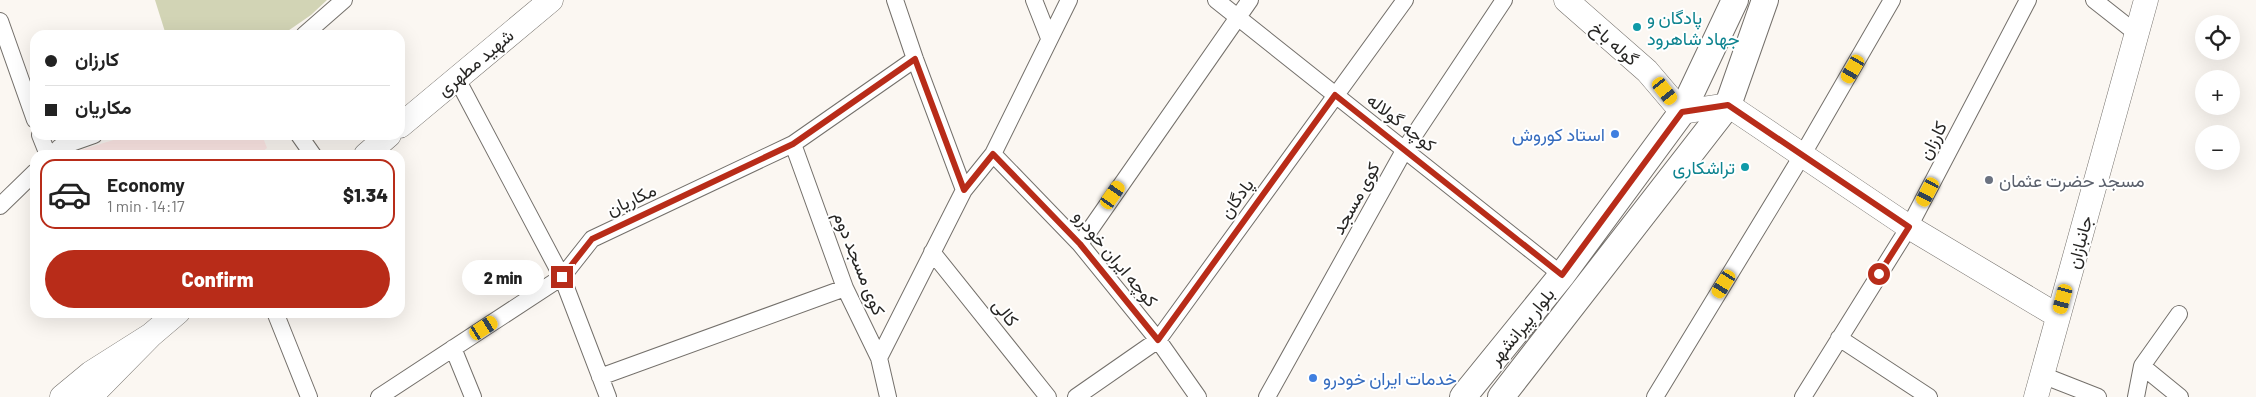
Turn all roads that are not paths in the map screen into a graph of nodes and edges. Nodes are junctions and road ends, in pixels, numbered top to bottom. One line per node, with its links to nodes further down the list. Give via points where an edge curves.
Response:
1 (344, 0): 19 (street)
2 (551, 0): 23 (street, شهید مطهری)
3 (895, 0): 22 (street)
4 (1034, 0): 21 (street)
5 (1069, 0): 21 (street)
6 (1216, 0): 17 (street, کوچه گولاله)
7 (1250, 0): 17 (street)
8 (1405, 0): 24 (street, پادگان)
9 (1504, 0): 32 (street, کوی مسجد)
10 (1566, 0): 27 (street, گوله باخ, via 1647,71)
11 (1735, 0): 27 (main road, بلوار پیرانشهر)
12 (1765, 0): 25 (main road, بلوار پیرانشهر)
13 (1892, 0): 36 (street)
14 (2028, 0): 40 (street, کارزان)
15 (2094, 0): 20 (street)
16 (2146, 0): 20 (street, جانبازان)
17 (1237, 17): 24 (street, کوچه گولاله); 41 (street)
18 (0, 21): 26 (street)
19 (310, 30)
20 (2136, 33): 47 (street, جانبازان)
21 (1049, 38): 35 (street)
22 (915, 59): 31 (street, مکاریان); 38 (street)
23 (456, 77): 28 (street, شهید مطهری); 44 (street)
24 (1335, 95): 32 (street, کوچه گولاله); 52 (street, پادگان)
25 (1728, 105): 27 (street); 36 (street); 59 (main road, بلوار پیرانشهر)
26 (30, 106)
27 (1682, 112): 43 (main road, بلوار پیرانشهر)
28 (405, 122)
29 (80, 140): 33 (street)
30 (383, 140): 34 (street)
31 (793, 144): 44 (street, مکاریان, via 592,239); 45 (street, کوی مسجد دوم)
32 (1405, 149): 43 (street, کوچه گولاله); 69 (street, کوی مسجد)
33 (57, 150)
34 (372, 150)
35 (993, 154): 38 (street); 41 (street, کوچه ایران خودرو)
36 (1803, 154): 40 (street); 71 (street)
37 (30, 177): 39 (street)
38 (964, 190): 42 (street)
39 (0, 206)
40 (1909, 227): 47 (street); 51 (street, کارزان)
41 (1080, 244): 52 (street, کوچه ایران خودرو)
42 (932, 252): 54 (street); 66 (street, کالی)
43 (1562, 275): 70 (main road, بلوار پیرانشهر)
44 (562, 277): 53 (street, مکاریان); 56 (street)
45 (845, 288): 54 (street, کوی مسجد دوم); 56 (street)
46 (2179, 314): 55 (street)
47 (2058, 316): 57 (street, جانبازان)
48 (171, 318): 50 (street)
49 (277, 318): 61 (street)
50 (151, 335): 58 (street); 60 (street, via 91,373)
51 (1839, 338): 72 (street, کارزان); 73 (street)
52 (1158, 340): 67 (street, پادگان); 68 (street, کوچه ایران خودرو)
53 (452, 348): 62 (street, مکاریان); 63 (street)
54 (879, 358): 65 (street, کوی مسجد دوم)
55 (2142, 366): 75 (street); 76 (street)
56 (600, 377): 64 (street)
57 (2039, 386): 74 (street)
58 (100, 393)
59 (1504, 396)
60 (62, 397)
61 (309, 397)
62 (379, 397)
63 (472, 397)
64 (608, 397)
65 (888, 397)
66 (1048, 397)
67 (1076, 397)
68 (1198, 397)
69 (1267, 397)
70 (1463, 397)
71 (1655, 397)
72 (1803, 397)
73 (1929, 397)
74 (2098, 397)
75 (2136, 397)
76 (2180, 397)

